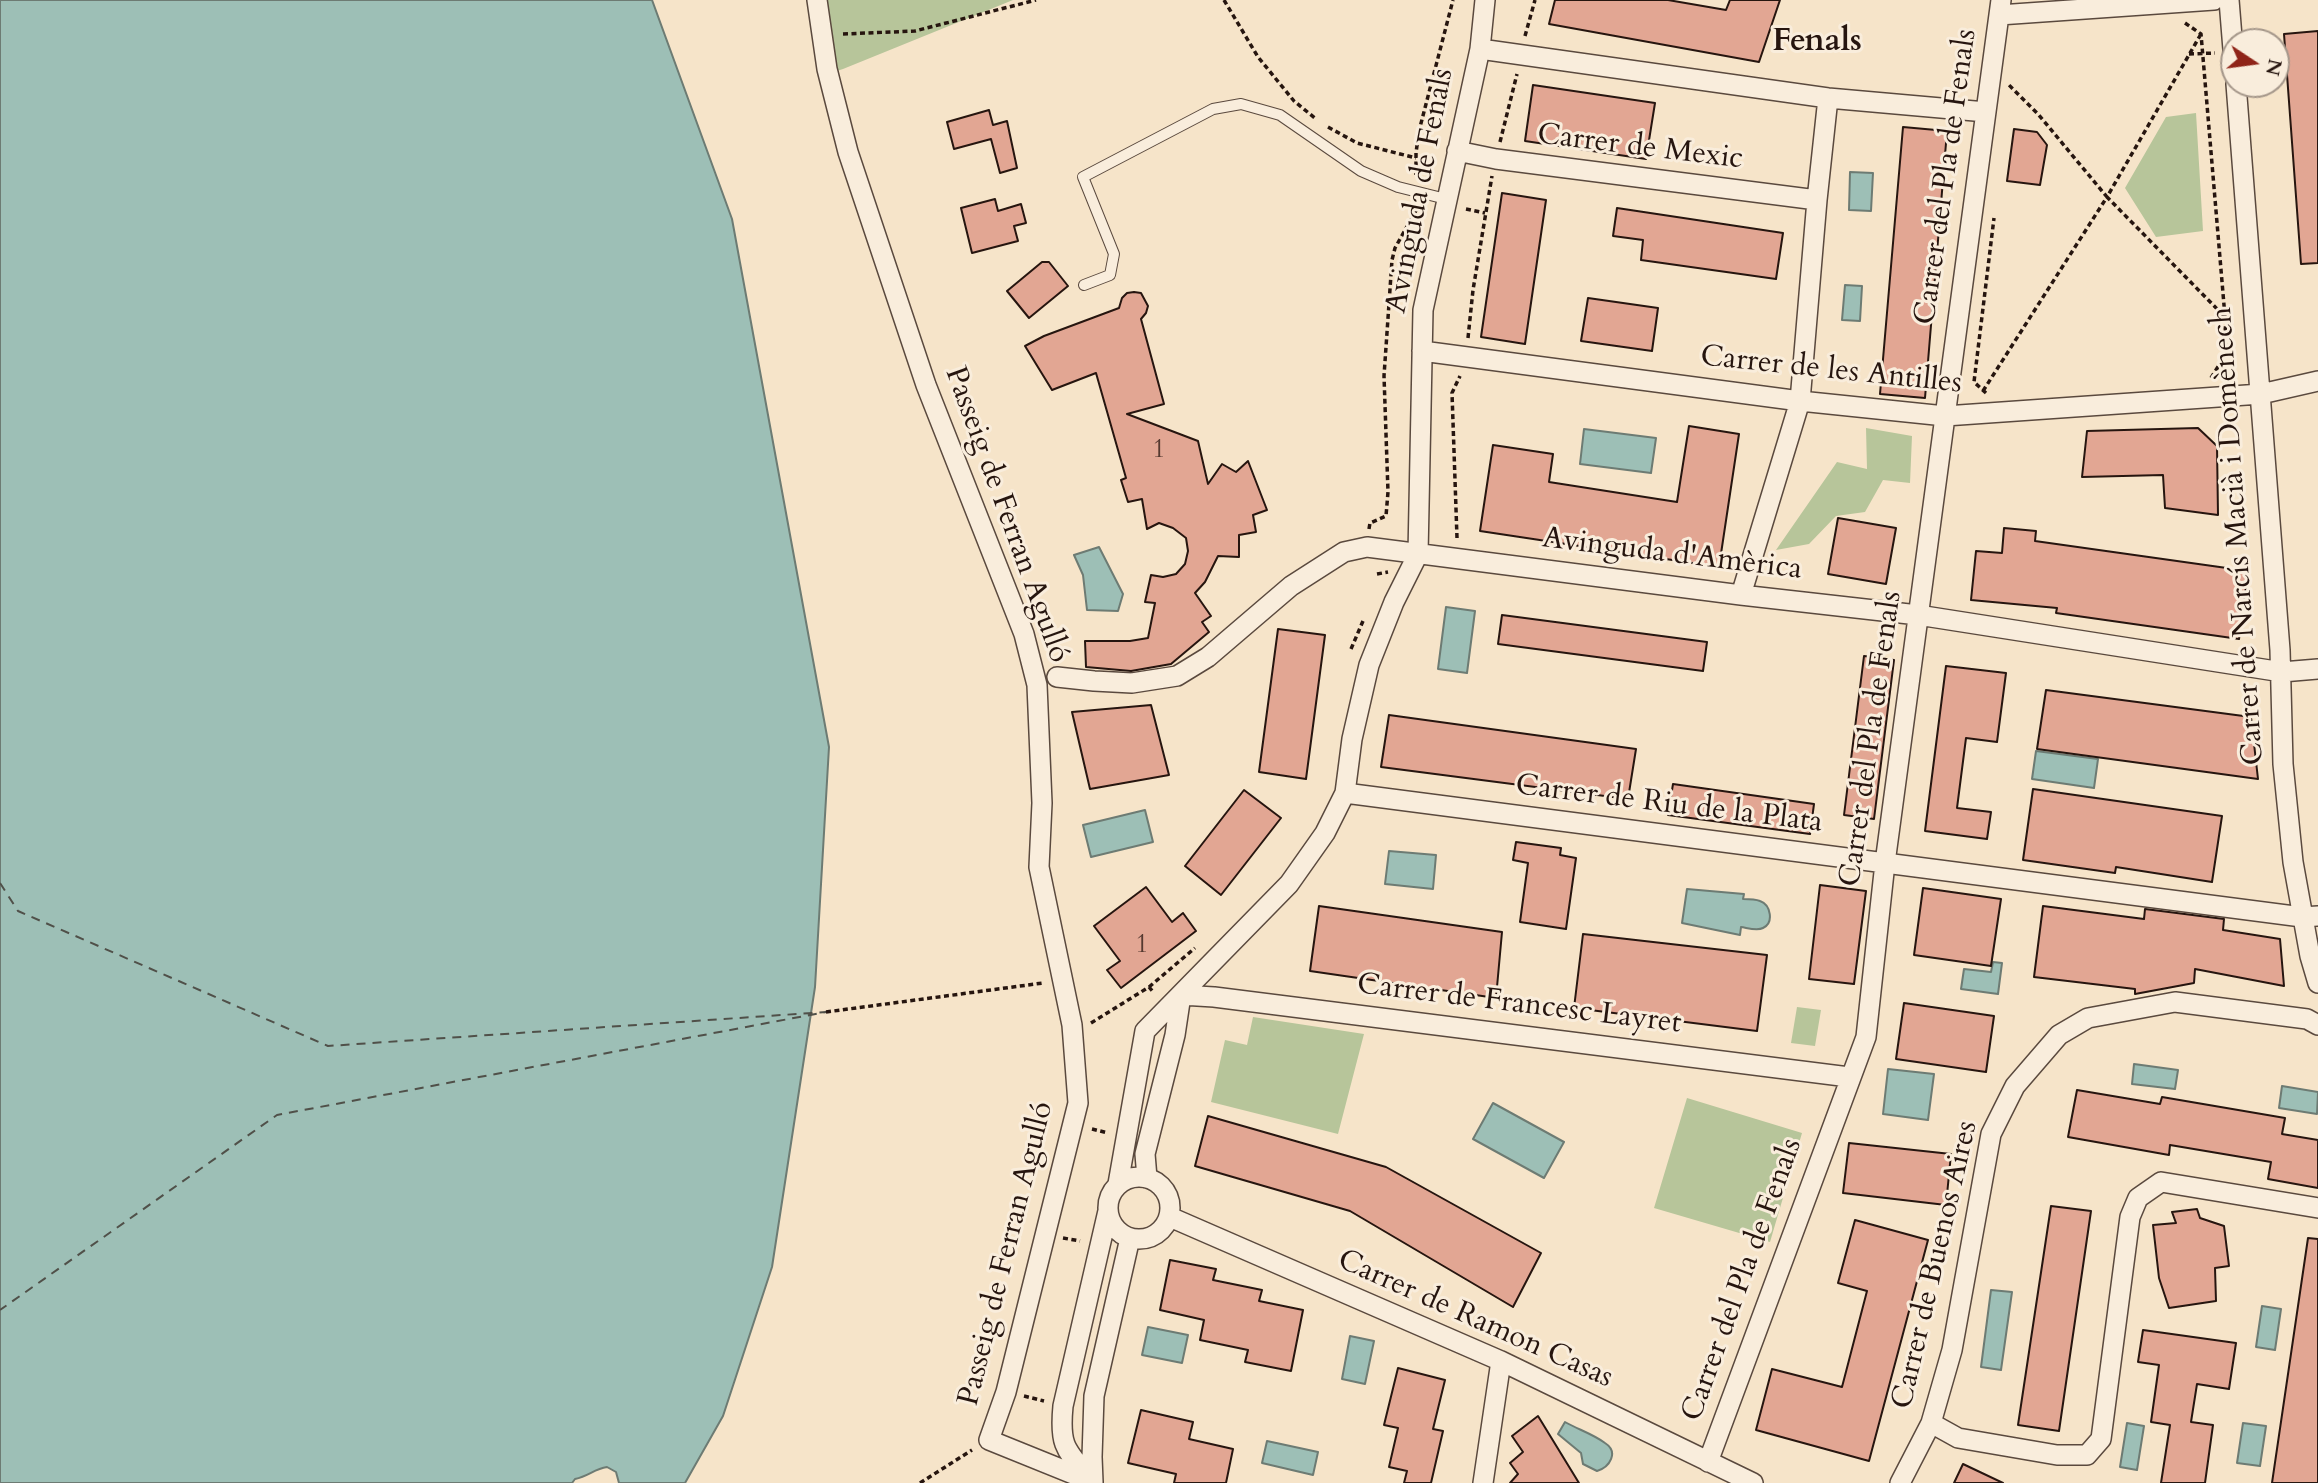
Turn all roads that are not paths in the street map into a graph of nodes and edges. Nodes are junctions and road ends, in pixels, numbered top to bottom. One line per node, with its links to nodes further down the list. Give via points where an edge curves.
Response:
1 (817, 0): 43 (street, Passeig de Ferran Agulló, via 827,69 848,152 926,385 1024,634 1037,685 1040,867 1073,1035 1077,1103 1006,1392 989,1440)
2 (1485, 0): 8 (street, Avinguda de Fenals)
3 (1498, 0): 8 (street, Avinguda de Fenals)
4 (2214, 0): 6 (street)
5 (2229, 0): 7 (street)
6 (2000, 7): 11 (street, Carrer del Pla de Fenals)
7 (2231, 28)
8 (1480, 50): 9 (street); 12 (street, Avinguda de Fenals)
9 (1828, 98): 11 (street); 14 (street)
10 (2237, 98): 18 (street, Carrer de Narcís Macià i Domènech)
11 (1986, 112): 20 (street, Carrer del Pla de Fenals)
12 (1457, 151): 13 (street, Avinguda de Fenals); 14 (street, Carrer de Mexic)
13 (1446, 199): 15 (lane, via 1361,171 1280,114 1241,104 1213,109 1083,177 1114,254 1110,275); 16 (street, Avinguda de Fenals, via 1423,310)
14 (1817, 200): 19 (street)
15 (1084, 285)
16 (1422, 351): 19 (street, Carrer de les Antilles); 21 (street, Avinguda de Fenals)
17 (2318, 381): 18 (street, Carrer de les Antilles)
18 (2261, 394): 20 (street, Carrer de les Antilles); 25 (street, Carrer de Narcís Macià i Domènech)
19 (1800, 401): 20 (street, Carrer de les Antilles); 22 (street)
20 (1945, 416): 23 (street, Carrer del Pla de Fenals)
21 (1418, 554): 22 (street, Avinguda d'Amèrica); 26 (street, Avinguda d'Amèrica, via 1344,552 1291,586 1208,657 1177,676 1132,682); 27 (street, via 1369,665)
22 (1741, 595): 23 (street, Avinguda d'Amèrica)
23 (1918, 615): 25 (street, Avinguda d'Amèrica); 28 (street, Carrer del Pla de Fenals)
24 (2318, 669): 25 (street, Avinguda d'Amèrica)
25 (2282, 672): 29 (street, Carrer de Narcís Macià i Domènech, via 2283,764 2293,862)
26 (1057, 677)
27 (1345, 793): 28 (street, Carrer de Riu de la Plata); 31 (street, via 1325,833 1289,884)
28 (1885, 863): 29 (street, Carrer de Riu de la Plata); 33 (street, Carrer del Pla de Fenals, via 1866,1037)
29 (2310, 916): 30 (street, Carrer de Narcís Macià i Domènech, via 2309,956)
30 (2318, 983)
31 (1175, 1001): 33 (street, Carrer de Francesc Layret, via 1214,997); 34 (street, via 1175,1035 1145,1154); 35 (street, via 1145,1031)
32 (2313, 1022): 41 (street, Carrer de Buenos Aires, via 2175,1002 2088,1018 2059,1035 2015,1086 1991,1134 1952,1350)
33 (1849, 1077): 42 (street, Carrer del Pla de Fenals)
34 (1147, 1178): 35 (street, via 1128,1178); 38 (street, via 1165,1189 1171,1202)
35 (1118, 1184): 37 (street)
36 (2318, 1208): 41 (street, via 2161,1182 2138,1198 2130,1217 2101,1440 2087,1455 2057,1455 1958,1437)
37 (1108, 1212): 39 (street, via 1112,1224); 43 (street, via 1060,1430 1067,1450)
38 (1170, 1217): 39 (street, via 1153,1237); 40 (street, Carrer de Ramon Casas)
39 (1130, 1238): 43 (street, via 1094,1396)
40 (1501, 1361): 42 (street, Carrer de Ramon Casas); 44 (street)
41 (1931, 1423): 46 (street, Carrer de Buenos Aires)
42 (1708, 1462): 45 (street, Carrer de Ramon Casas)
43 (1094, 1483)
44 (1483, 1483)
45 (1753, 1483)
46 (1900, 1483)

